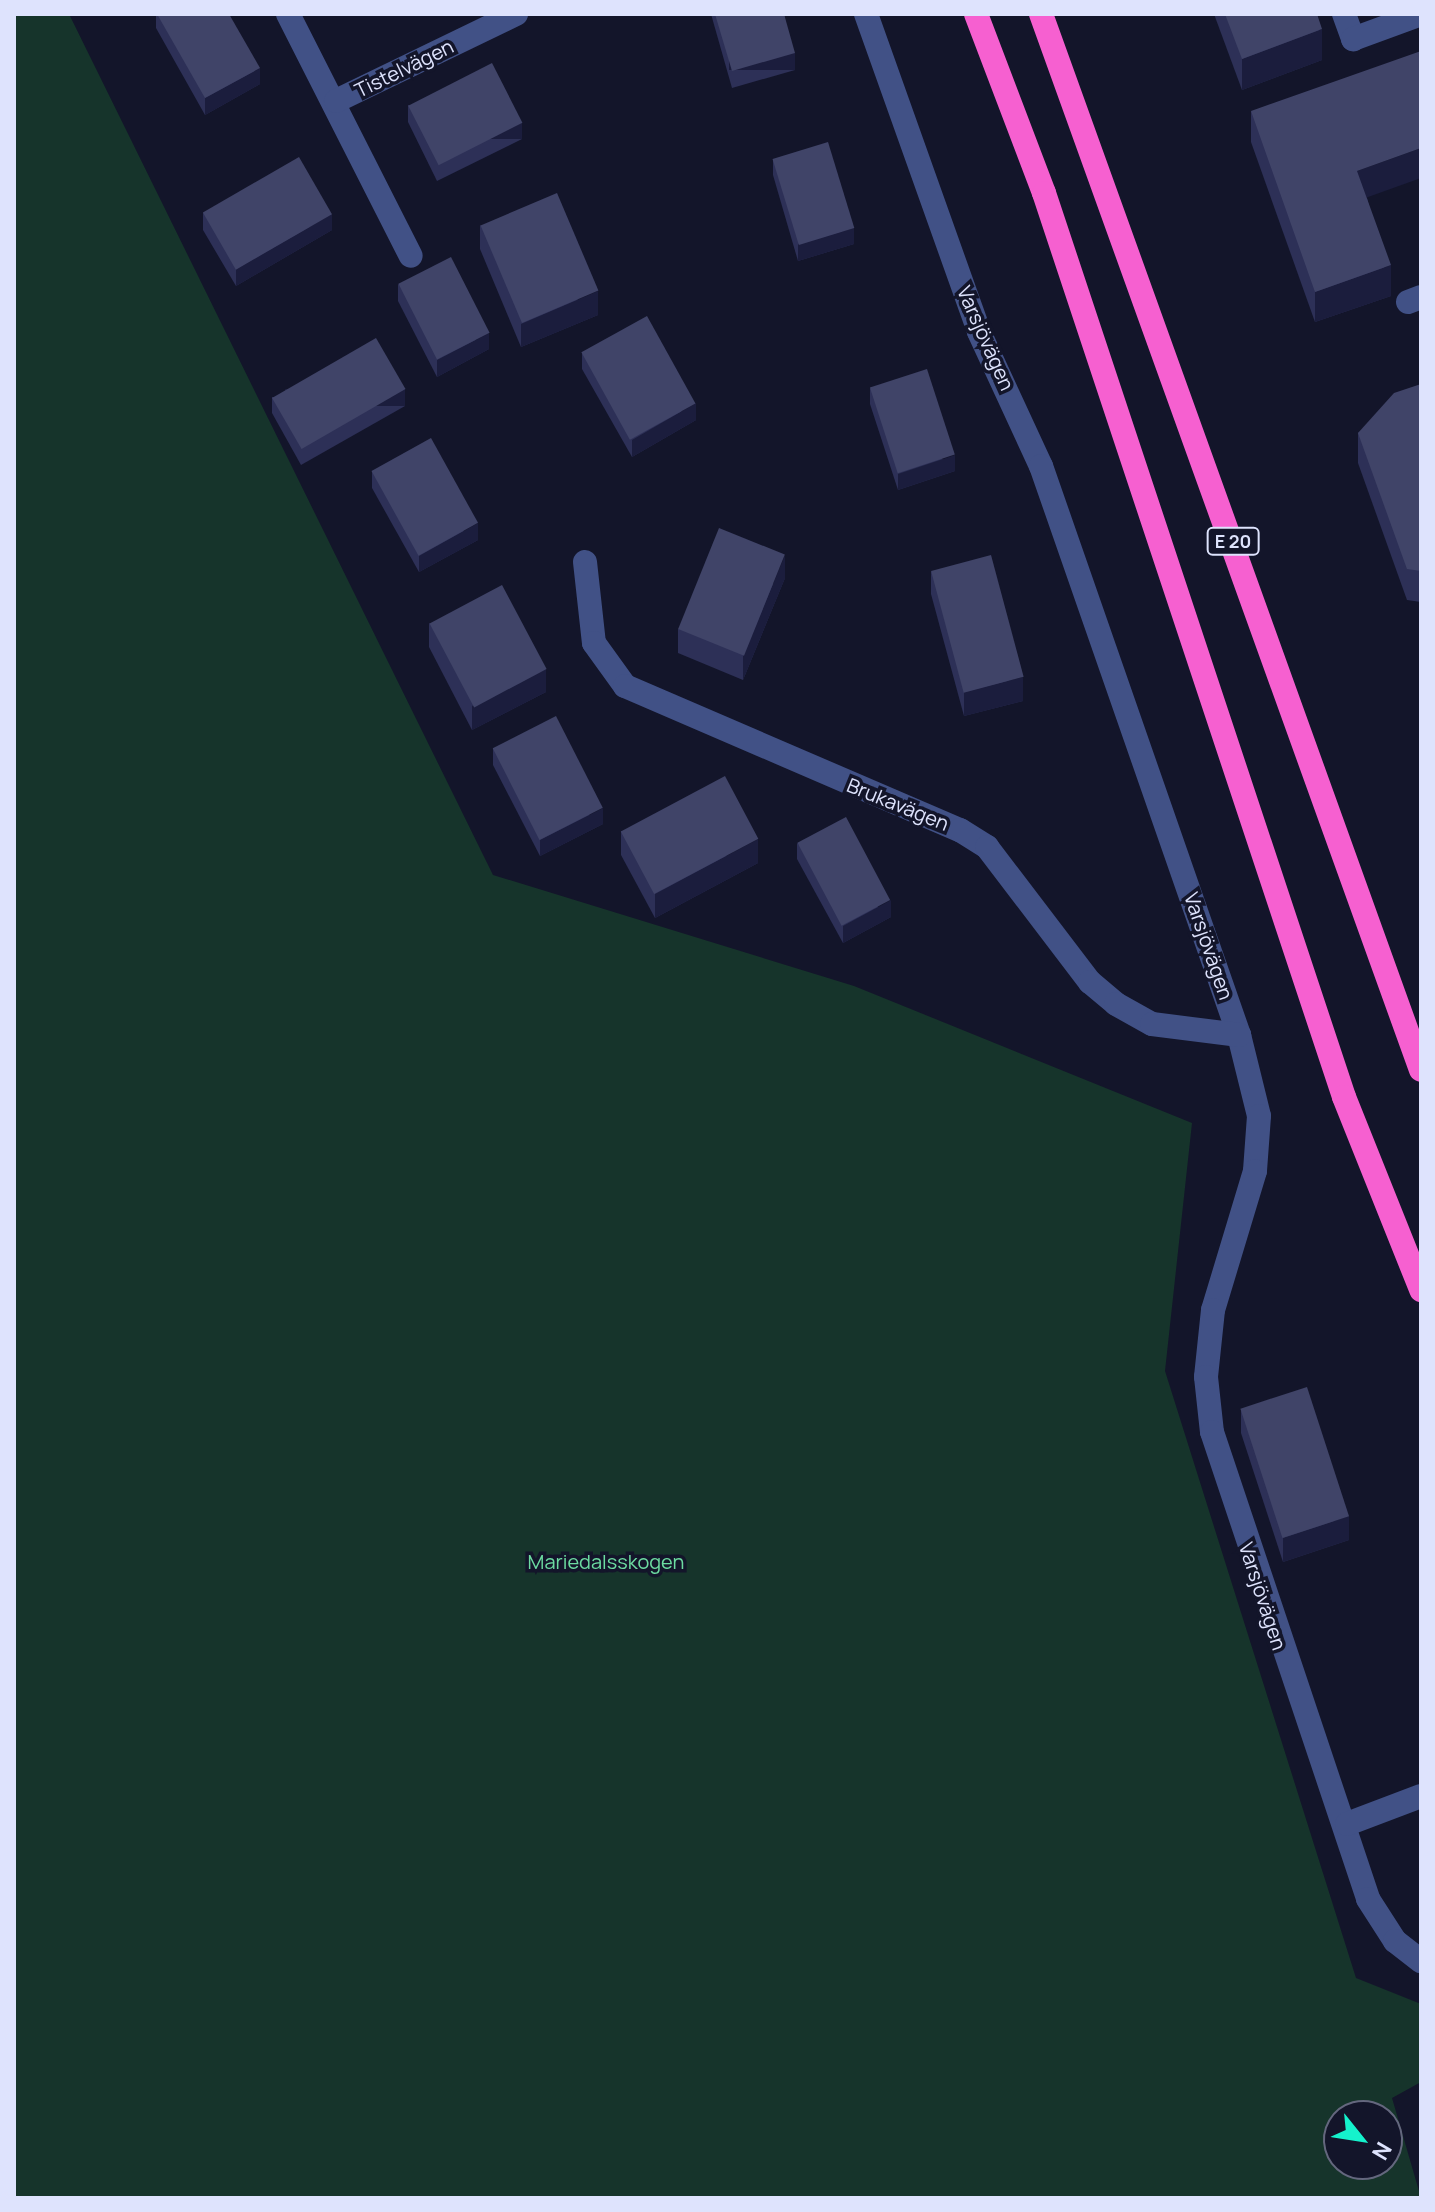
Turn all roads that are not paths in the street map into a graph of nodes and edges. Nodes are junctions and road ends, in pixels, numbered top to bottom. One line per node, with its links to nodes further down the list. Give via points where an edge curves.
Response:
1 (288, 14): 8 (street, Tistelvägen)
2 (516, 14): 8 (street, Tistelvägen)
3 (866, 14): 11 (street, Varsjövägen, via 979,332 1041,466)
4 (976, 14): 13 (highway, via 1044,193 1344,1097)
5 (1041, 14): 12 (highway, E 20)
6 (1344, 14): 7 (street, via 1353,39)
7 (1421, 14)
8 (336, 101): 9 (street, Tistelvägen)
9 (411, 256)
10 (585, 562): 11 (street, Brukavägen, via 594,643 625,686 960,830 987,847 1090,982 1116,1004 1152,1024)
11 (1239, 1035): 15 (street, Varsjövägen, via 1259,1116 1255,1171 1213,1310 1206,1377 1212,1432 1273,1630)
12 (1421, 1070)
13 (1421, 1290)
14 (1421, 1796): 15 (street)
15 (1347, 1824): 16 (street, Varsjövägen, via 1368,1899 1395,1941)
16 (1421, 1961)

